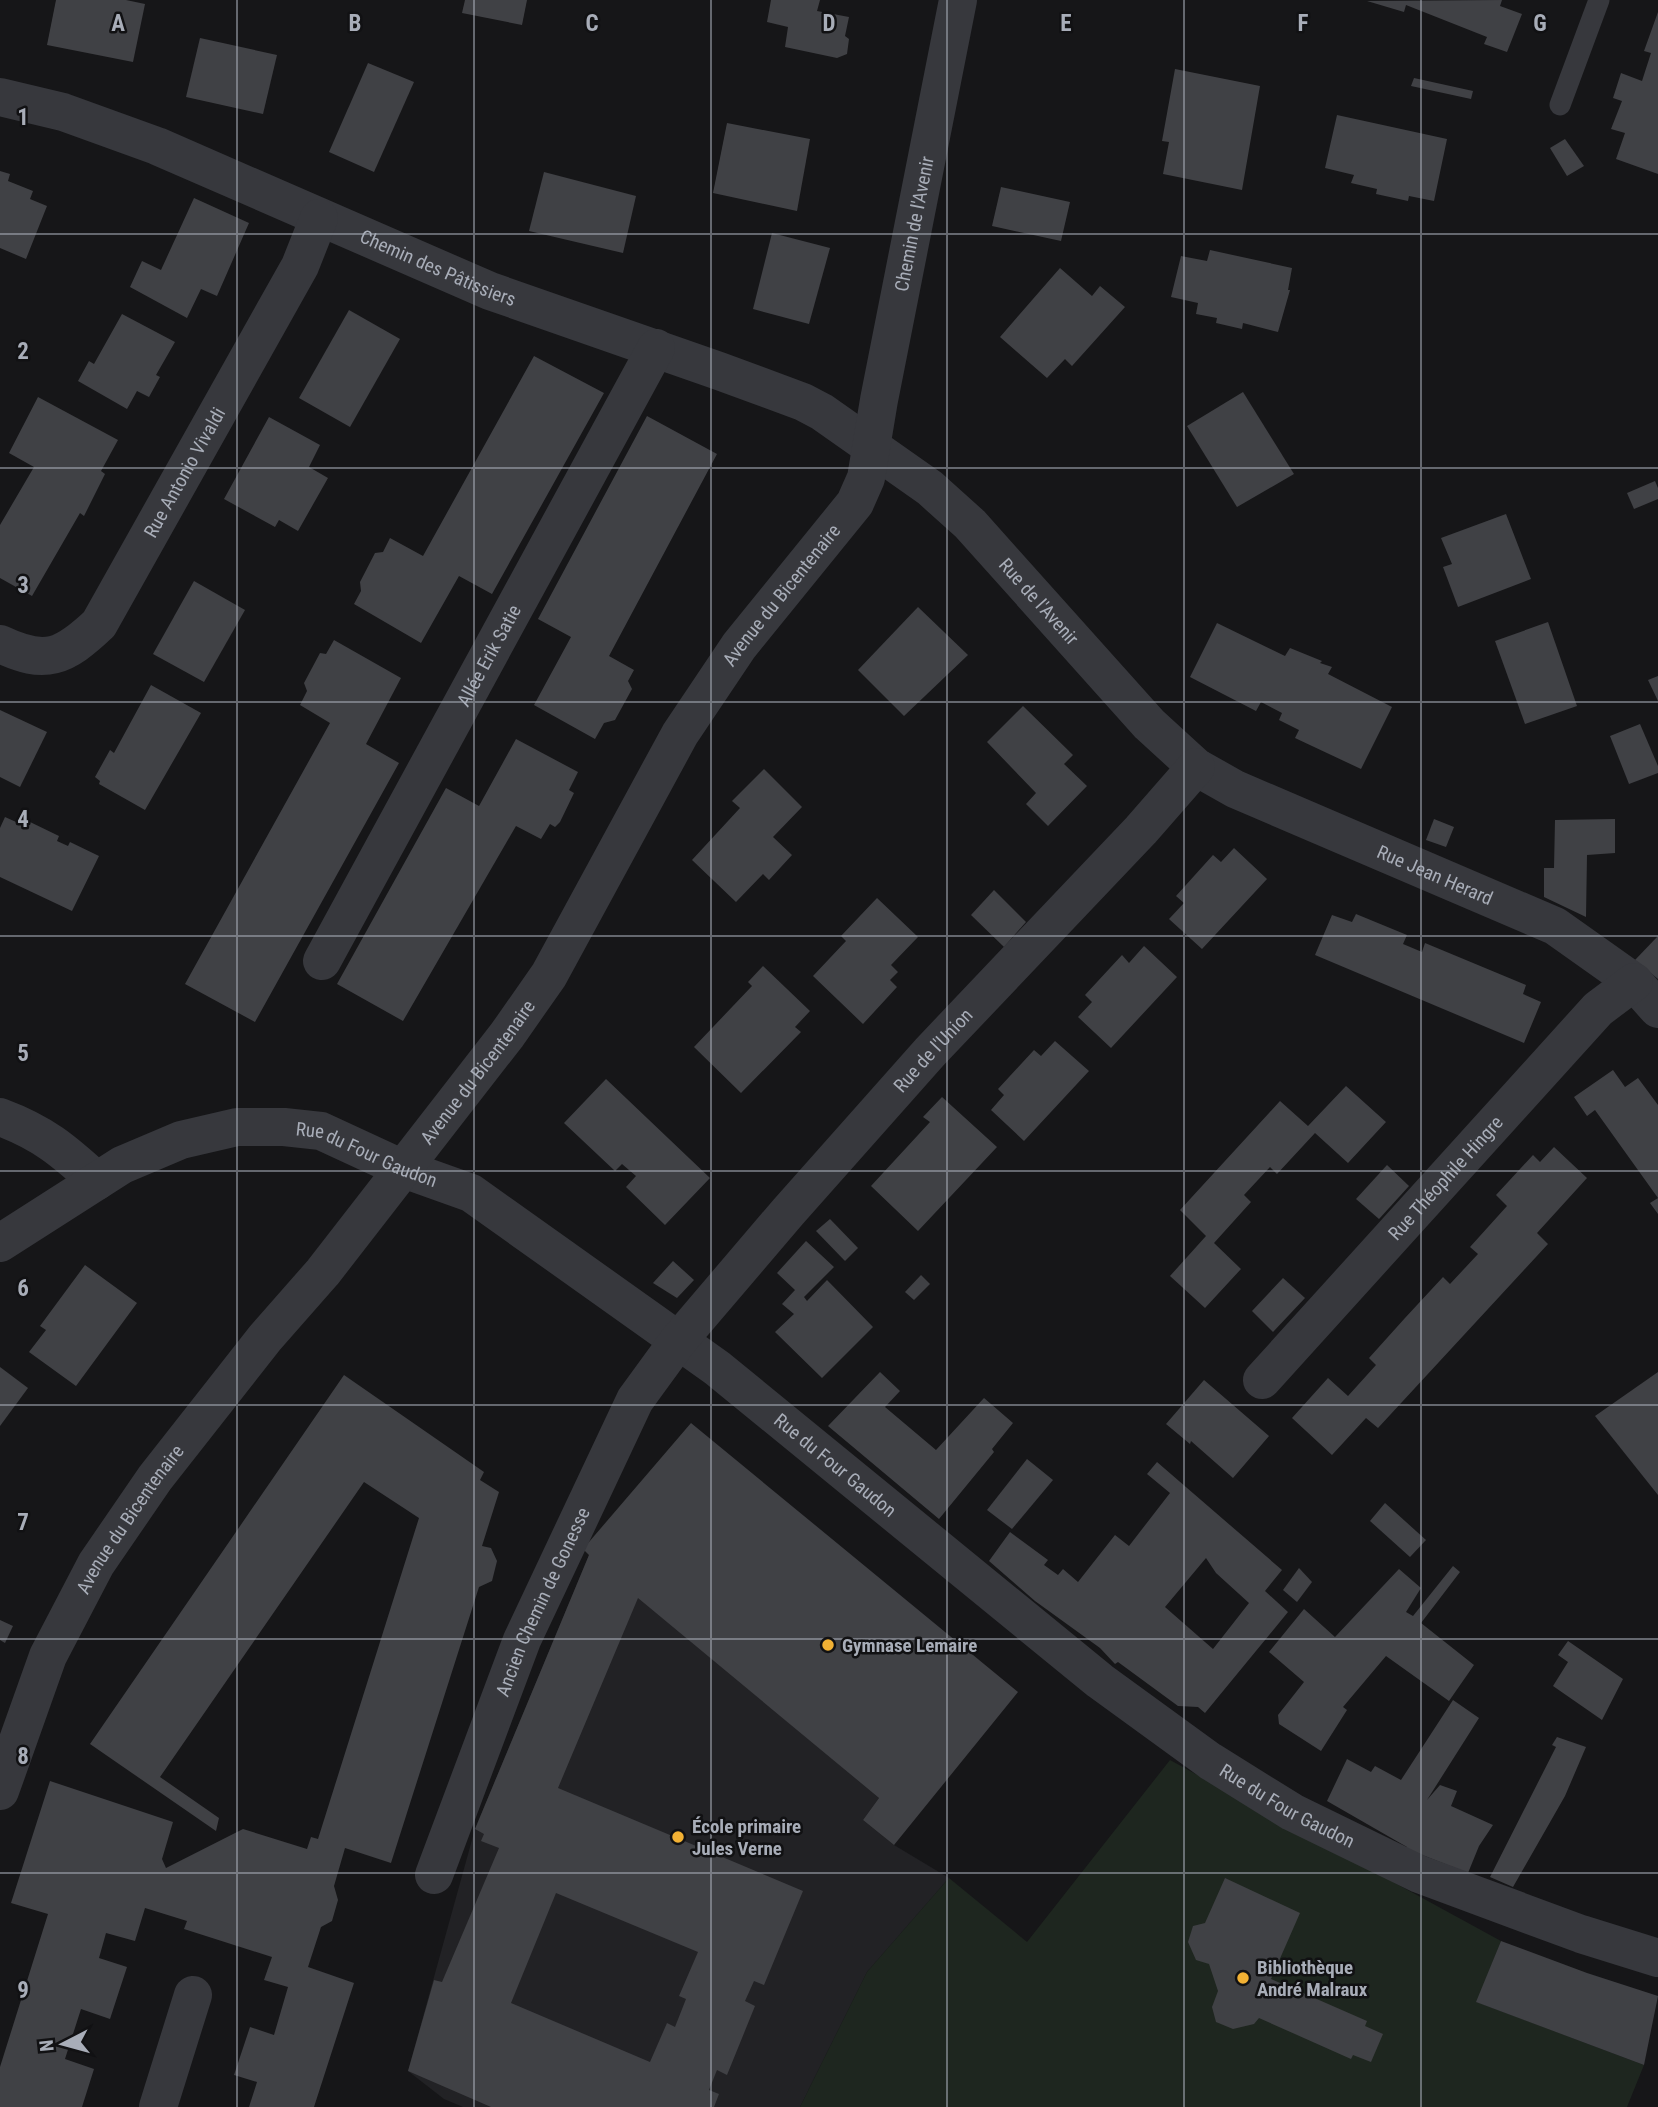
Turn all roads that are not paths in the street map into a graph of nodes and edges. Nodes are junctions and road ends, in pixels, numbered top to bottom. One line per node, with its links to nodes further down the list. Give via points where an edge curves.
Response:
1 (958, 0): 7 (street, Chemin de l'Avenir)
2 (1599, 0): 4 (lane)
3 (0, 97): 5 (street, Chemin des Pâtissiers, via 63,112 157,146)
4 (1560, 105)
5 (319, 218): 6 (street, Chemin des Pâtissiers, via 490,291); 8 (street, Rue Antonio Vivaldi, via 300,266 99,624 57,655 35,657)
6 (656, 348): 7 (street, Chemin des Pâtissiers, via 803,402); 10 (street, Allée Erik Satie)
7 (872, 446): 9 (street, Rue de l'Avenir, via 970,524 1149,724); 13 (street, Avenue du Bicentenaire, via 855,503 739,646 680,734 549,975)
8 (0, 644)
9 (1196, 767): 11 (street, Rue Jean Herard, via 1235,789 1555,926); 16 (street, Rue de l'Union, via 930,1052)
10 (322, 961)
11 (1646, 996): 17 (street, Rue Théophile Hingre, via 1598,1009)
12 (0, 1117): 14 (street, via 58,1145)
13 (401, 1168): 14 (street, Rue du Four Gaudon, via 321,1131 237,1127 181,1140); 16 (street, Rue du Four Gaudon, via 471,1193); 18 (street, Avenue du Bicentenaire, via 323,1272 155,1478 96,1564 48,1656)
14 (97, 1181): 15 (street, Rue du Four Gaudon)
15 (0, 1244)
16 (677, 1341): 19 (street, Ancien Chemin de Gonesse, via 635,1400 522,1640); 20 (street, Rue du Four Gaudon, via 717,1368 1100,1681 1210,1761 1292,1812 1419,1874)
17 (1262, 1380)
18 (0, 1791)
19 (434, 1875)
20 (1658, 1958)
21 (193, 1994): 22 (street)
22 (159, 2107)

